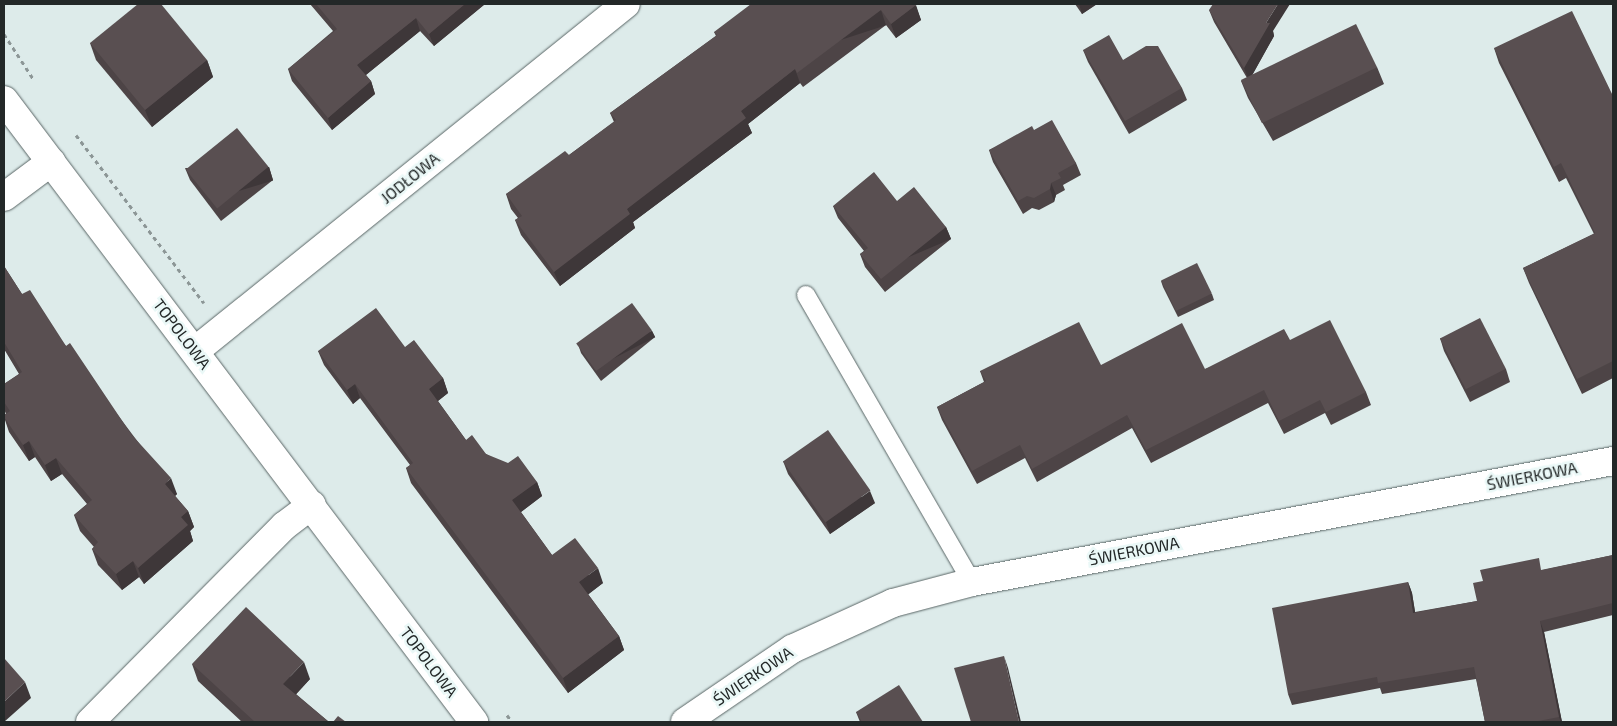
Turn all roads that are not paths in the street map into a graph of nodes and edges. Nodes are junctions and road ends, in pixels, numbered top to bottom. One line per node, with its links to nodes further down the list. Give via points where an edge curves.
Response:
1 (626, 4): 6 (street, JODŁOWA)
2 (4, 100): 3 (street, TOPOLOWA)
3 (52, 162): 4 (street); 6 (street, TOPOLOWA)
4 (4, 197)
5 (806, 295): 9 (lane)
6 (195, 351): 8 (street, TOPOLOWA)
7 (1613, 461): 9 (street, ŚWIERKOWA)
8 (312, 505): 10 (street, via 284,526); 11 (street, TOPOLOWA)
9 (972, 582): 12 (street, ŚWIERKOWA, via 893,604 792,649)
10 (90, 722)
11 (474, 722)
12 (685, 722)

